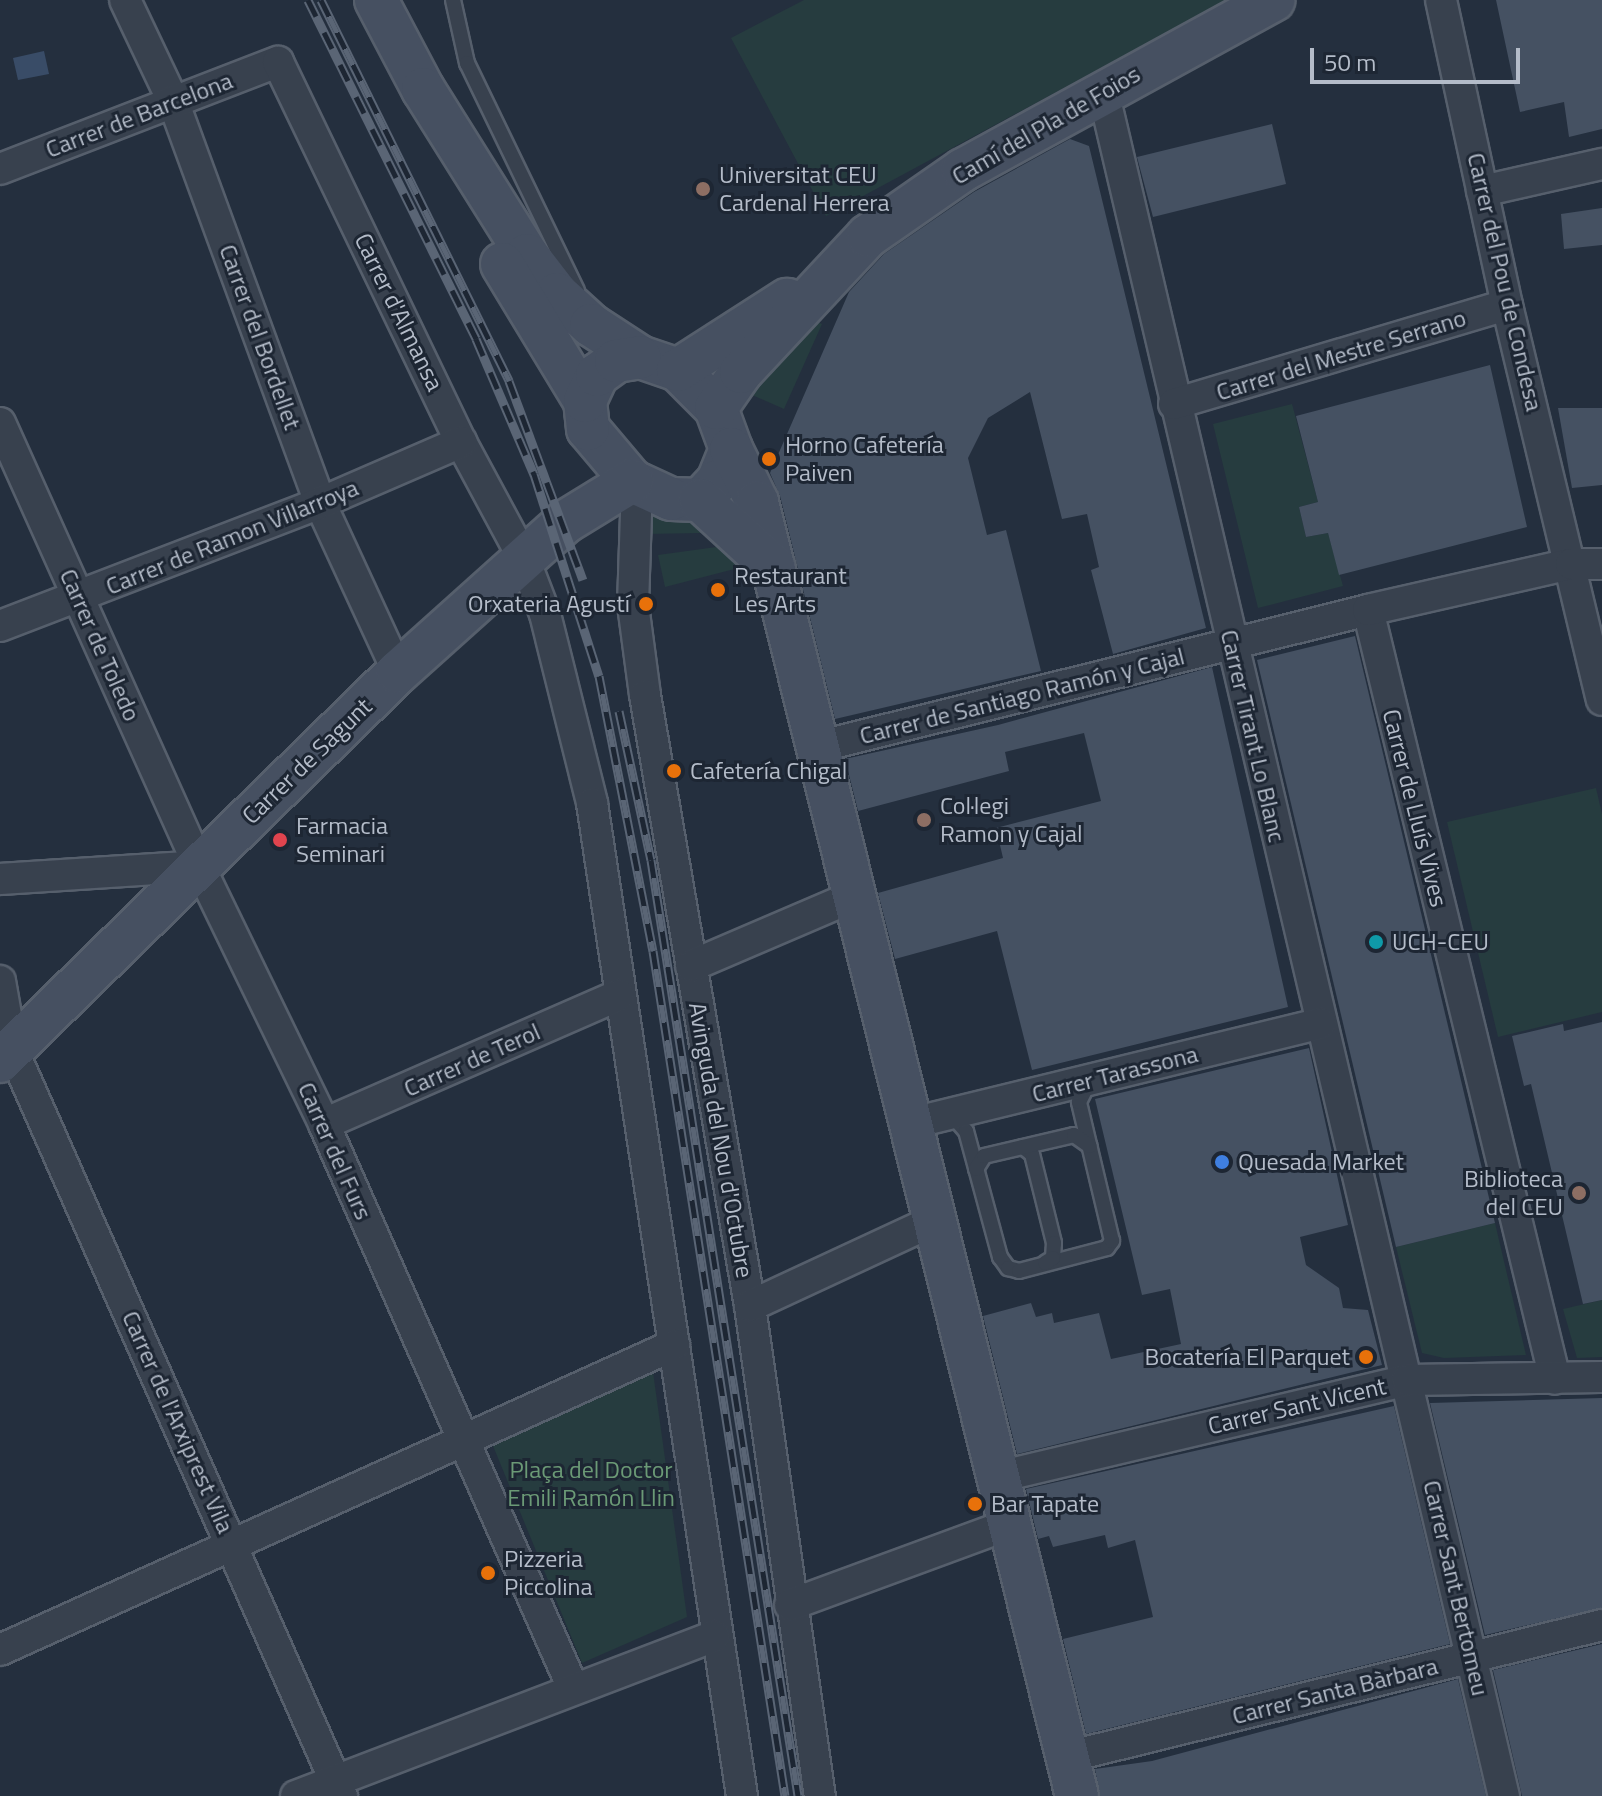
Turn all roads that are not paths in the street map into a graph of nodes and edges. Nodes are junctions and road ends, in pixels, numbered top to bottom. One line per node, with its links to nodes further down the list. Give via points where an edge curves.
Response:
1 (125, 0): 9 (street, Carrer del Bordellet)
2 (376, 0): 7 (street)
3 (453, 0): 16 (lane, via 467,63)
4 (1274, 0): 8 (street, Camí del Pla de Foios)
5 (1441, 0): 12 (street, Carrer del Pou de Condesa)
6 (278, 62): 9 (street, Carrer de Barcelona); 22 (street, Carrer d'Almansa)
7 (423, 89): 13 (street); 16 (street, via 527,255 557,294)
8 (1103, 91): 14 (street, Camí del Pla de Foios, via 963,170 868,236); 18 (street, Carrer Tirant Lo Blanc)
9 (173, 101): 11 (street, Carrer de Barcelona); 26 (street, Carrer del Bordellet)
10 (1602, 164): 12 (street)
11 (0, 169)
12 (1482, 191): 15 (street, Carrer del Pou de Condesa)
13 (480, 230): 21 (street); 21 (street)
14 (832, 271): 17 (street, Camí del Pla de Foios); 19 (street, Camí del Pla de Foios)
15 (1507, 305): 18 (street, Carrer del Mestre Serrano); 29 (street, Carrer del Pou de Condesa)
16 (591, 325): 17 (street)
17 (659, 364): 19 (street); 21 (street, via 616,361 597,375)
18 (1174, 404): 35 (street, Carrer Tirant Lo Blanc)
19 (716, 408): 23 (street)
20 (0, 423): 32 (street, Carrer de Toledo)
21 (586, 433): 24 (street); 27 (street)
22 (461, 442): 26 (street, Carrer de Ramon Villarroya); 28 (street, Carrer d'Almansa)
23 (731, 449): 25 (street, via 718,481); 31 (street, via 757,502)
24 (634, 494): 25 (street); 27 (street, Carrer de Sagunt); 42 (street, Avinguda del Nou d'Octubre, via 633,605)
25 (700, 500): 31 (street)
26 (320, 503): 32 (street, Carrer de Ramon Villarroya); 36 (street, Carrer del Bordellet)
27 (572, 518): 28 (street, Carrer de Sagunt)
28 (524, 559): 36 (street, Carrer de Sagunt); 44 (street, via 545,614 592,803)
29 (1571, 564): 30 (street, Carrer de Santiago Ramón y Cajal); 33 (street, Carrer de Santiago Ramón y Cajal); 37 (street, Carrer del Pou de Condesa)
30 (1602, 564)
31 (774, 568): 38 (street)
32 (78, 598): 34 (street, Carrer de Ramon Villarroya); 39 (street, Carrer de Toledo)
33 (1368, 610): 35 (street, Carrer de Santiago Ramón y Cajal); 59 (street, Carrer de Lluís Vives)
34 (0, 626)
35 (1231, 645): 38 (street, Carrer de Santiago Ramón y Cajal); 45 (street, Carrer Tirant Lo Blanc)
36 (398, 672): 39 (street, Carrer de Sagunt)
37 (1602, 700)
38 (817, 747): 41 (street)
39 (199, 866): 40 (street); 46 (street, Carrer de Sagunt); 49 (street, Carrer del Furs)
40 (0, 879)
41 (854, 896): 42 (street); 50 (street)
42 (691, 966): 56 (street, Avinguda del Nou d'Octubre)
43 (0, 981): 46 (street, Carrer de l'Arxiprest Vila)
44 (619, 995): 49 (street, Carrer de Terol); 57 (street)
45 (1321, 1023): 47 (street, Carrer Tarassona); 60 (street, Carrer Tirant Lo Blanc)
46 (4, 1054): 64 (street, Carrer de l'Arxiprest Vila)
47 (1092, 1079): 48 (street, Carrer Tarassona); 51 (lane, via 1080,1091 1079,1102)
48 (951, 1114): 50 (street, Carrer Tarassona); 53 (lane, via 964,1122)
49 (324, 1124): 61 (street, Carrer del Furs)
50 (908, 1124): 54 (street)
51 (1090, 1146): 52 (lane, via 1074,1135); 55 (lane, via 1112,1241 1107,1248)
52 (1023, 1147): 53 (lane, via 984,1156); 55 (lane, via 1032,1154 1054,1243 1053,1258)
53 (976, 1170): 55 (lane, via 1004,1264 1019,1271)
54 (933, 1221): 56 (street); 62 (street)
55 (1043, 1265)
56 (750, 1306): 65 (street, Avinguda del Nou d'Octubre)
57 (674, 1345): 61 (street); 67 (street)
58 (1602, 1377): 59 (street, Carrer Sant Vicent)
59 (1555, 1379): 60 (street, Carrer Sant Vicent)
60 (1407, 1380): 62 (street, Carrer Sant Vicent); 69 (street, Carrer Sant Bertomeu)
61 (462, 1441): 64 (street); 70 (street)
62 (998, 1477): 63 (street)
63 (1010, 1524): 65 (street); 71 (street)
64 (231, 1542): 68 (street); 72 (street, Carrer de l'Arxiprest Vila)
65 (790, 1605): 75 (street, Avinguda del Nou d'Octubre)
66 (1602, 1625): 69 (street, Carrer Santa Bàrbara)
67 (714, 1636): 70 (street); 74 (street)
68 (0, 1650)
69 (1473, 1657): 71 (street, Carrer Santa Bàrbara); 76 (street, Carrer Sant Bertomeu)
70 (573, 1688): 72 (street)
71 (1072, 1777)
72 (339, 1788): 73 (street)
73 (296, 1796)
74 (742, 1796)
75 (820, 1796)
76 (1504, 1796)

